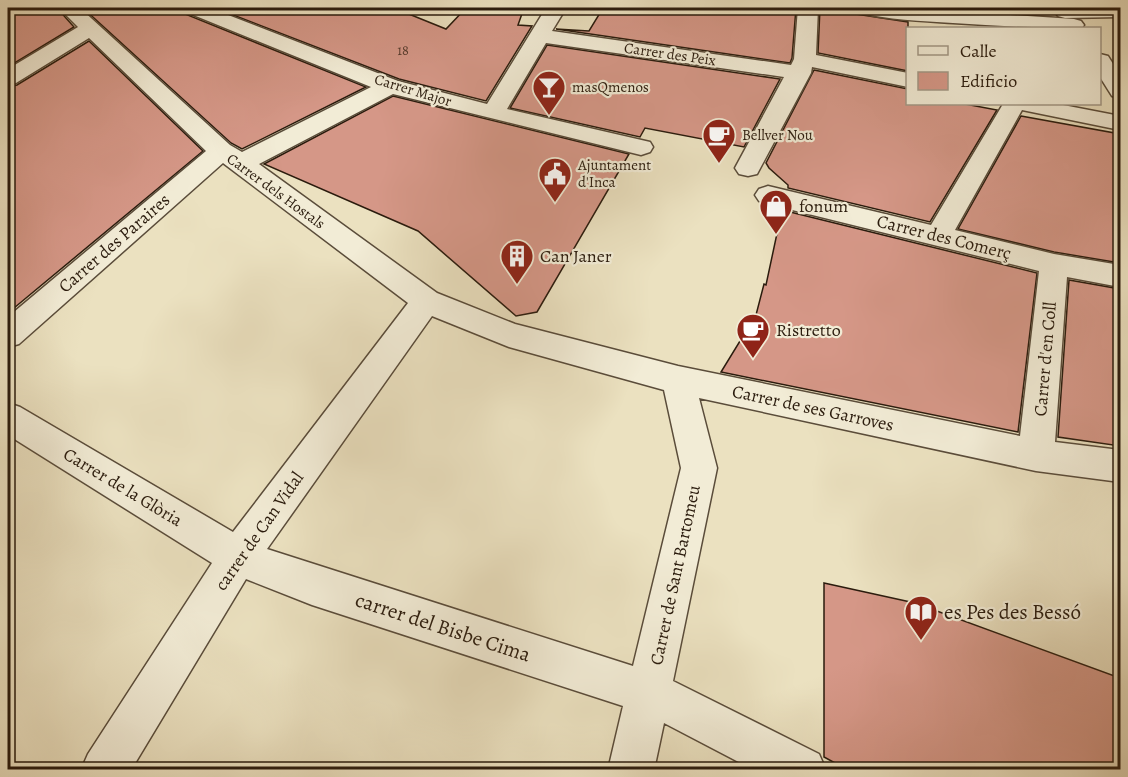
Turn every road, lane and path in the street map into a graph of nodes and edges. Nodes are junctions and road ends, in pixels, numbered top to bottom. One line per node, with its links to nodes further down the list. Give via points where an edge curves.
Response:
1 (69, 8): 8 (street, Carrer dels Hostals)
2 (193, 8): 14 (street, Carrer Major)
3 (556, 8): 9 (street)
4 (807, 8): 11 (street)
5 (864, 8): 7 (street, via 904,14)
6 (1120, 11): 7 (street)
7 (1069, 18)
8 (91, 28): 12 (street); 21 (street, Carrer dels Hostals)
9 (540, 36): 11 (street, Carrer des Peix); 18 (street)
10 (1101, 63): 15 (street)
11 (802, 66): 13 (street, Carrer des Peix); 22 (street)
12 (8, 78)
13 (906, 80)
14 (390, 86): 18 (street, Carrer Major); 21 (street, Carrer des Paraires)
15 (1120, 91)
16 (1013, 105): 24 (street)
17 (1030, 105): 19 (street)
18 (493, 113): 20 (street, Carrer Major)
19 (1120, 123)
20 (640, 147)
21 (231, 157): 27 (street, Carrer dels Hostals); 28 (street, Carrer des Paraires)
22 (748, 168)
23 (768, 195): 24 (street, Carrer des Comerç)
24 (939, 235): 25 (street, Carrer des Comerç)
25 (1054, 264): 26 (street, Carrer des Comerç); 32 (street, Carrer d'en Coll)
26 (1120, 276)
27 (426, 301): 29 (street, Carrer dels Hostals); 34 (street, carrer de Can Vidal)
28 (8, 335)
29 (509, 335): 30 (street, Carrer de ses Garroves)
30 (678, 380): 32 (street, Carrer de ses Garroves); 35 (street, Carrer de Sant Bartomeu, via 699,468)
31 (8, 417): 34 (street, Carrer de la Glòria)
32 (1036, 455): 33 (street, Carrer de ses Garroves)
33 (1120, 466)
34 (238, 556): 35 (street, carrer del Bisbe Cima, via 312,585); 36 (street, carrer de Can Vidal)
35 (650, 693): 37 (street, Carrer de Sant Bartomeu); 38 (street, carrer del Bisbe Cima)
36 (104, 770)
37 (631, 770)
38 (803, 770)

